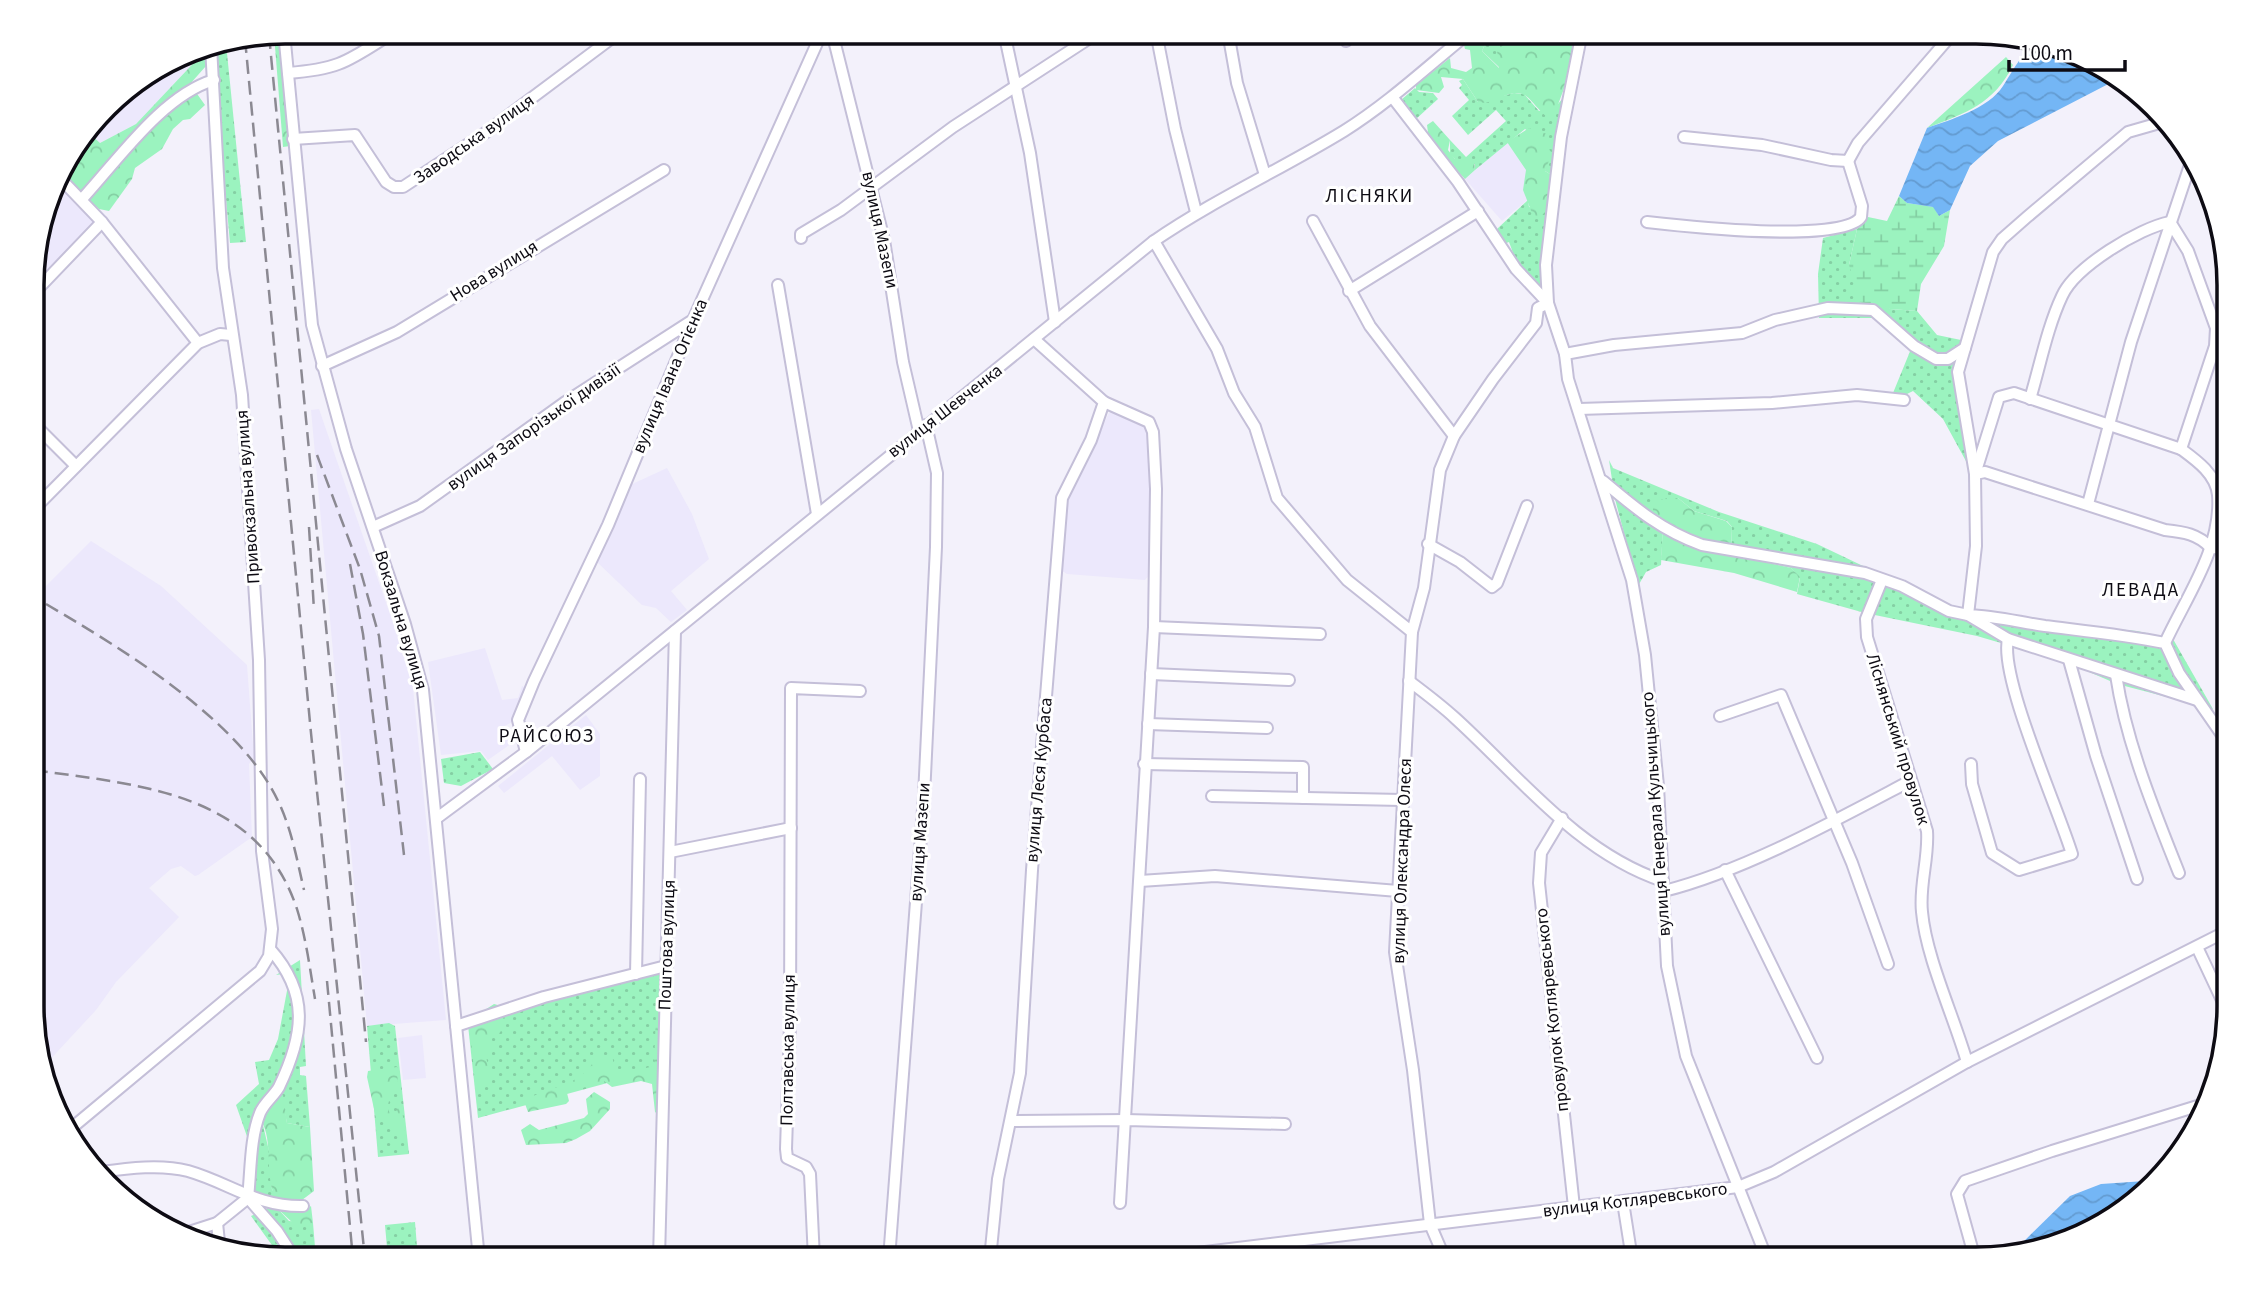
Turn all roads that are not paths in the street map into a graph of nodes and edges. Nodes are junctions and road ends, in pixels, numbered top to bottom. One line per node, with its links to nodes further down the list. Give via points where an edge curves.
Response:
1 (285, 44): 14 (street, Вокзальна вулиця)
2 (376, 44): 14 (street, via 331,69)
3 (604, 44): 20 (street, Заводська вулиця, via 485,133 403,187 386,183 355,135)
4 (817, 44): 40 (street, вулиця Івана Огієнка)
5 (835, 44): 26 (street, вулиця Мазепи)
6 (1007, 44): 16 (street)
7 (1080, 44): 16 (street)
8 (1158, 44): 29 (street)
9 (1230, 44): 24 (street)
10 (1456, 44): 17 (street, вулиця Шевченка)
11 (1579, 44): 39 (street, вулиця Генерала Кульчицького, via 1560,137 1546,265)
12 (1944, 44): 21 (street, via 1858,143)
13 (212, 55): 15 (street, Привокзальна вулиця)
14 (288, 74): 20 (street, Вокзальна вулиця)
15 (214, 80): 27 (street, via 172,102); 42 (street, Привокзальна вулиця, via 223,268)
16 (1017, 85): 26 (street); 41 (street)
17 (1393, 98): 24 (street, вулиця Шевченка); 28 (street)
18 (2156, 124): 45 (street, via 2128,132 2002,239 1993,252)
19 (1684, 138): 21 (street, via 1762,145)
20 (293, 139): 48 (street, Вокзальна вулиця, via 306,286)
21 (1848, 161): 32 (street, via 1862,206 1861,218 1852,226 1793,232)
22 (664, 170): 48 (street, Нова вулиця, via 397,332)
23 (2188, 170): 33 (street)
24 (1265, 175): 29 (street, вулиця Шевченка)
25 (66, 184): 27 (street)
26 (871, 186): 34 (street); 55 (street, вулиця Мазепи, via 906,375)
27 (82, 199): 31 (street)
28 (1478, 211): 38 (street); 39 (street, via 1516,268)
29 (1196, 212): 35 (street, вулиця Шевченка)
30 (1313, 221): 38 (street)
31 (102, 222): 36 (street); 44 (street)
32 (1647, 222)
33 (2170, 222): 50 (street, via 2130,236 2063,294); 54 (street); 58 (street, via 2188,251 2217,328)
34 (801, 238)
35 (1154, 241): 41 (street, вулиця Шевченка); 76 (street, via 1255,427 1277,499 1347,580)
36 (44, 282)
37 (778, 285): 67 (street)
38 (1349, 291): 57 (street, via 1370,326)
39 (1548, 303): 46 (street, вулиця Генерала Кульчицького); 57 (street, вулиця Олександра Олеся, via 1538,308 1536,323)
40 (693, 320): 68 (street, вулиця Запорізької дивізії, via 564,403 420,506); 91 (street, вулиця Івана Огієнка, via 608,525 518,720)
41 (1055, 322): 43 (street, вулиця Шевченка)
42 (231, 335): 44 (street, via 220,334); 112 (street, Привокзальна вулиця, via 247,457)
43 (1034, 339): 52 (street); 55 (street, вулиця Шевченка)
44 (198, 343): 59 (street)
45 (1965, 348): 47 (street); 49 (street)
46 (1564, 354): 47 (street, via 1742,333 1828,308 1862,308 1873,310 1914,346); 53 (street, вулиця Генерала Кульчицького)
47 (1942, 359): 49 (street)
48 (322, 366): 68 (street, Вокзальна вулиця)
49 (1958, 372): 60 (street)
50 (2030, 399): 54 (street); 60 (street, via 2014,393 1999,397)
51 (1904, 400): 53 (street, via 1857,395 1772,403)
52 (1104, 402): 74 (street, via 1143,418 1153,432); 122 (street, вулиця Леся Курбаса, via 1062,498)
53 (1579, 409): 61 (street, вулиця Генерала Кульчицького)
54 (2110, 425): 58 (street); 65 (street)
55 (923, 428): 67 (street, вулиця Шевченка); 140 (street, вулиця Мазепи, via 937,473 936,547 924,796)
56 (44, 434): 59 (street)
57 (1454, 436): 69 (street, вулиця Олександра Олеся, via 1440,470)
58 (2181, 449): 62 (street, via 2202,464)
59 (76, 466): 63 (street)
60 (1975, 474): 65 (street, via 1985,472); 73 (street, via 1976,546)
61 (1603, 481): 72 (street, via 1679,537); 108 (street, вулиця Генерала Кульчицького, via 1632,580 1645,655)
62 (2217, 492)
63 (44, 499)
64 (2217, 502): 70 (street)
65 (2088, 504): 70 (street, via 2187,533)
66 (1527, 506): 69 (street, via 1492,587)
67 (817, 514): 75 (street, вулиця Шевченка)
68 (373, 527): 99 (street, Вокзальна вулиця, via 420,672)
69 (1428, 544): 76 (street, вулиця Олександра Олеся, via 1424,588)
70 (2211, 548): 71 (street); 79 (street)
71 (2217, 548)
72 (1882, 580): 73 (street); 95 (street, Ліснянський провулок, via 1866,619 1867,637)
73 (1968, 615): 78 (street); 79 (street, via 2101,630)
74 (1154, 627): 77 (street); 81 (street)
75 (674, 631): 91 (street, вулиця Шевченка); 103 (street, Поштова вулиця)
76 (1412, 632): 84 (street, вулиця Олександра Олеся)
77 (1320, 634)
78 (2008, 639): 80 (street); 93 (street, via 2004,653 2020,708 2072,854 2019,870 1992,853 1972,785)
79 (2165, 643): 86 (street)
80 (2069, 660): 82 (street); 106 (street)
81 (1151, 674): 83 (street); 88 (street)
82 (2116, 675): 86 (street); 105 (street, via 2135,750)
83 (1289, 680)
84 (1409, 681): 98 (street, вулиця Олександра Олеся); 100 (street)
85 (860, 691): 102 (street, Полтавська вулиця, via 791,688)
86 (2197, 700): 90 (street)
87 (1720, 716): 101 (street, via 1781,695)
88 (1148, 724): 89 (street); 92 (street)
89 (1266, 728)
90 (2217, 728)
91 (526, 752): 99 (street, вулиця Шевченка)
92 (1144, 764): 97 (street, via 1303,767); 107 (street)
93 (1971, 764)
94 (640, 779): 115 (street)
95 (1910, 781): 101 (street); 119 (street, Ліснянський провулок, via 1927,831 1924,928)
96 (1212, 796): 97 (street)
97 (1303, 798): 98 (street)
98 (1402, 800): 109 (street, вулиця Олександра Олеся)
99 (437, 818): 117 (street, Вокзальна вулиця)
100 (1562, 818): 108 (street, via 1619,863); 131 (street, провулок Котляревського, via 1541,853 1539,883)
101 (1835, 820): 104 (street); 113 (street)
102 (791, 828): 103 (street); 139 (street, Полтавська вулиця, via 786,1149 787,1158 810,1174)
103 (670, 852): 114 (street, Поштова вулиця)
104 (1725, 870): 108 (street); 118 (street)
105 (2179, 873)
106 (2137, 879)
107 (1140, 881): 109 (street, via 1215,876); 121 (street)
108 (1663, 886): 126 (street, вулиця Генерала Кульчицького, via 1667,965 1686,1056)
109 (1398, 891): 133 (street, вулиця Олександра Олеся, via 1395,953)
110 (2217, 936): 111 (street, вулиця Котляревського)
111 (2197, 947): 116 (street); 119 (street, вулиця Котляревського)
112 (270, 949): 123 (street, via 260,971); 127 (street, via 288,969 295,987 300,1030 277,1090 260,1111)
113 (1888, 964)
114 (666, 966): 115 (street); 138 (street, Поштова вулиця)
115 (636, 974): 117 (street)
116 (2217, 990)
117 (456, 1026): 137 (street, Вокзальна вулиця)
118 (1817, 1058)
119 (1967, 1062): 126 (street, вулиця Котляревського)
120 (2195, 1107): 146 (street, via 1965,1181 1956,1194)
121 (1126, 1119): 122 (street); 124 (street); 129 (street)
122 (1013, 1121): 141 (street, вулиця Леся Курбаса, via 999,1180)
123 (75, 1124)
124 (1285, 1124)
125 (109, 1171): 127 (street, via 138,1167 186,1170)
126 (1738, 1188): 128 (street, вулиця Котляревського); 145 (street, вулиця Генерала Кульчицького)
127 (248, 1198): 130 (street); 132 (street); 136 (street)
128 (1623, 1202): 131 (street, вулиця Котляревського); 144 (street)
129 (1120, 1203)
130 (303, 1206)
131 (1574, 1207): 133 (street, вулиця Котляревського)
132 (217, 1223): 134 (street); 135 (street)
133 (1430, 1224): 142 (street, вулиця Котляревського); 143 (street, вулиця Олександра Олеся)
134 (195, 1230)
135 (219, 1238)
136 (287, 1247)
137 (478, 1247)
138 (659, 1247)
139 (813, 1247)
140 (890, 1247)
141 (991, 1247)
142 (1245, 1247)
143 (1440, 1247)
144 (1630, 1247)
145 (1762, 1247)
146 (1971, 1247)

